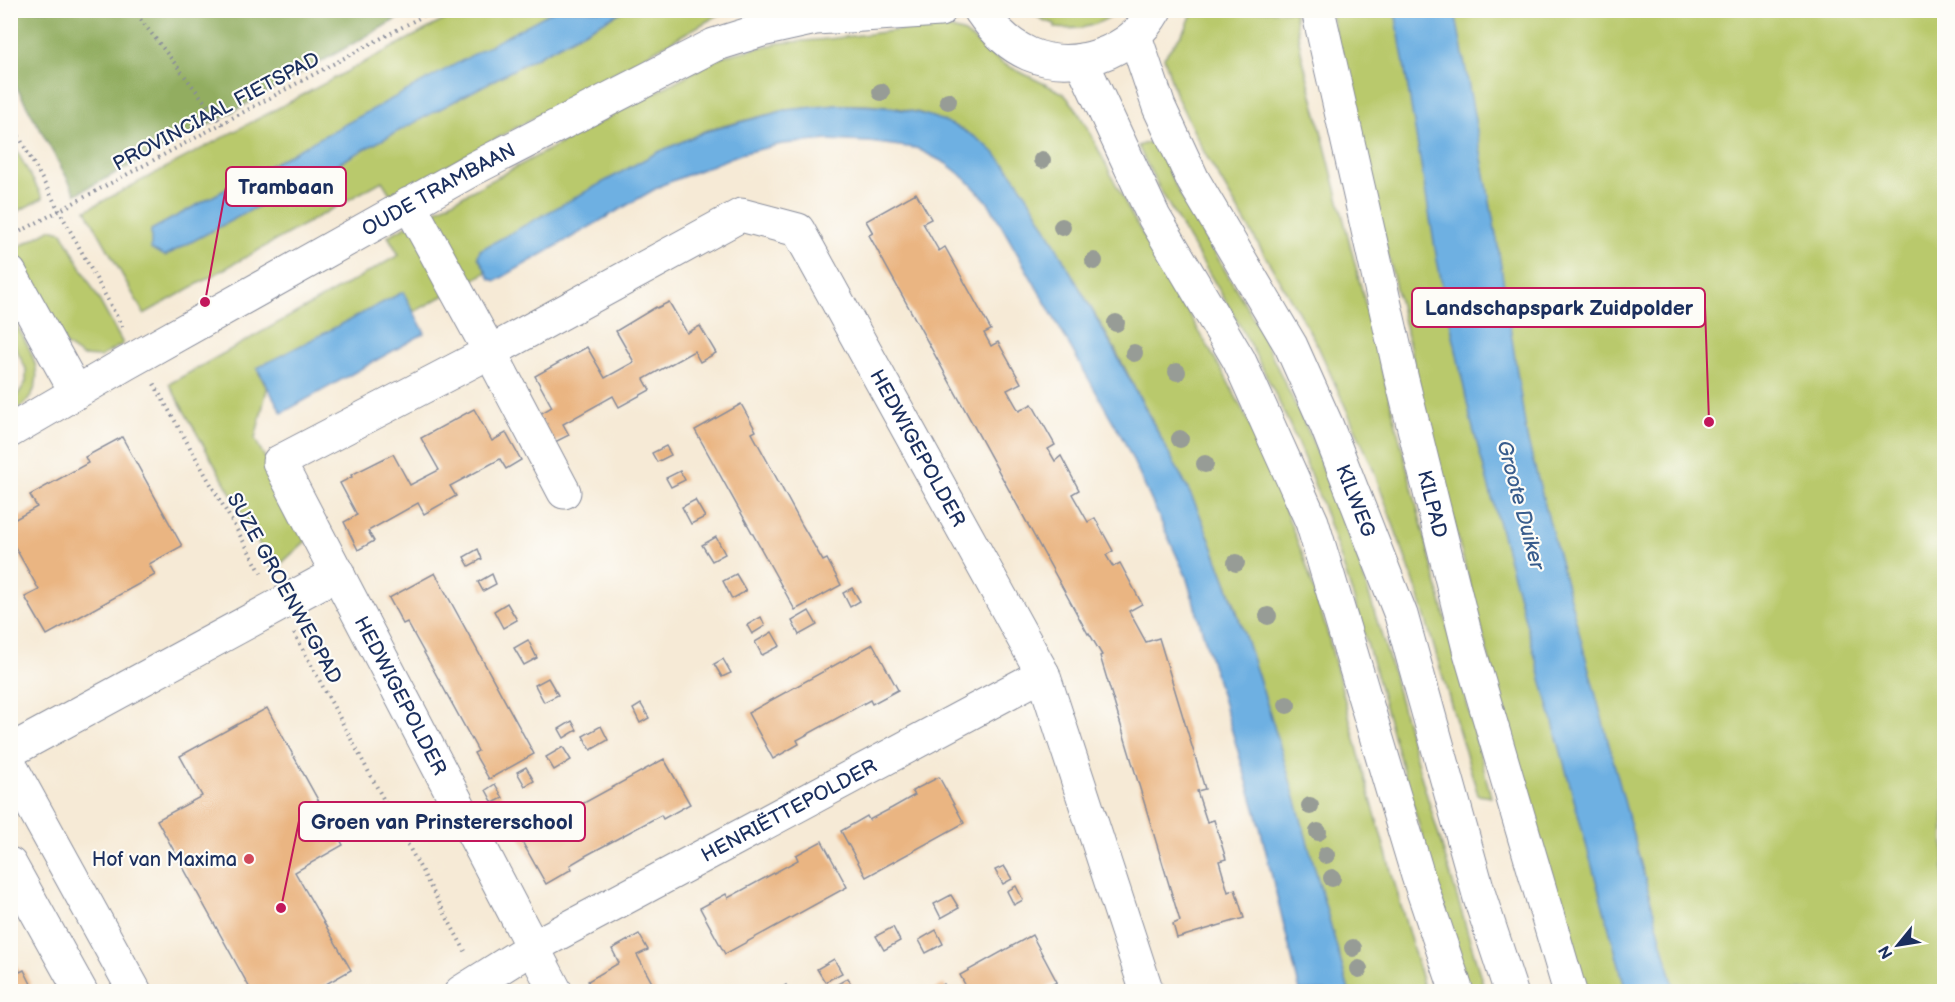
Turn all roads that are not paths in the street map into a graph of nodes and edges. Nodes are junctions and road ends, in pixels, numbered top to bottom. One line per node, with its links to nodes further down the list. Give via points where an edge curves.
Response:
1 (940, 10): 5 (street, OUDE TRAMBAAN)
2 (981, 10): 7 (street, via 1000,35 1029,54 1046,59)
3 (1155, 10): 6 (street)
4 (1318, 10): 28 (street, KILPAD, via 1402,380 1469,649)
5 (825, 14): 8 (street, OUDE TRAMBAAN, via 714,45)
6 (1135, 36): 7 (street, via 1100,56); 27 (street, KILWEG, via 1159,107 1193,180 1291,346 1347,477 1401,615 1480,898)
7 (1081, 60): 26 (street, via 1154,217 1239,360 1312,522 1418,876)
8 (409, 204): 10 (street); 11 (street, OUDE TRAMBAAN)
9 (10, 273): 11 (street)
10 (490, 352): 13 (street); 14 (street, HEDWIGEPOLDER, via 279,462); 15 (street, HEDWIGEPOLDER, via 741,215 798,230)
11 (76, 392): 12 (street, OUDE TRAMBAAN)
12 (10, 431)
13 (564, 492)
14 (338, 573): 16 (street); 20 (street, HEDWIGEPOLDER)
15 (1043, 674): 20 (street, HENRIËTTEPOLDER); 25 (street, HEDWIGEPOLDER)
16 (10, 751)
17 (10, 765): 18 (street)
18 (53, 843): 19 (street); 23 (street)
19 (11, 865): 22 (street)
20 (533, 947): 21 (street, HENRIËTTEPOLDER); 24 (street, HEDWIGEPOLDER)
21 (471, 986)
22 (81, 992)
23 (135, 992)
24 (556, 992)
25 (1147, 992)
26 (1457, 992)
27 (1511, 992)
28 (1570, 992)

